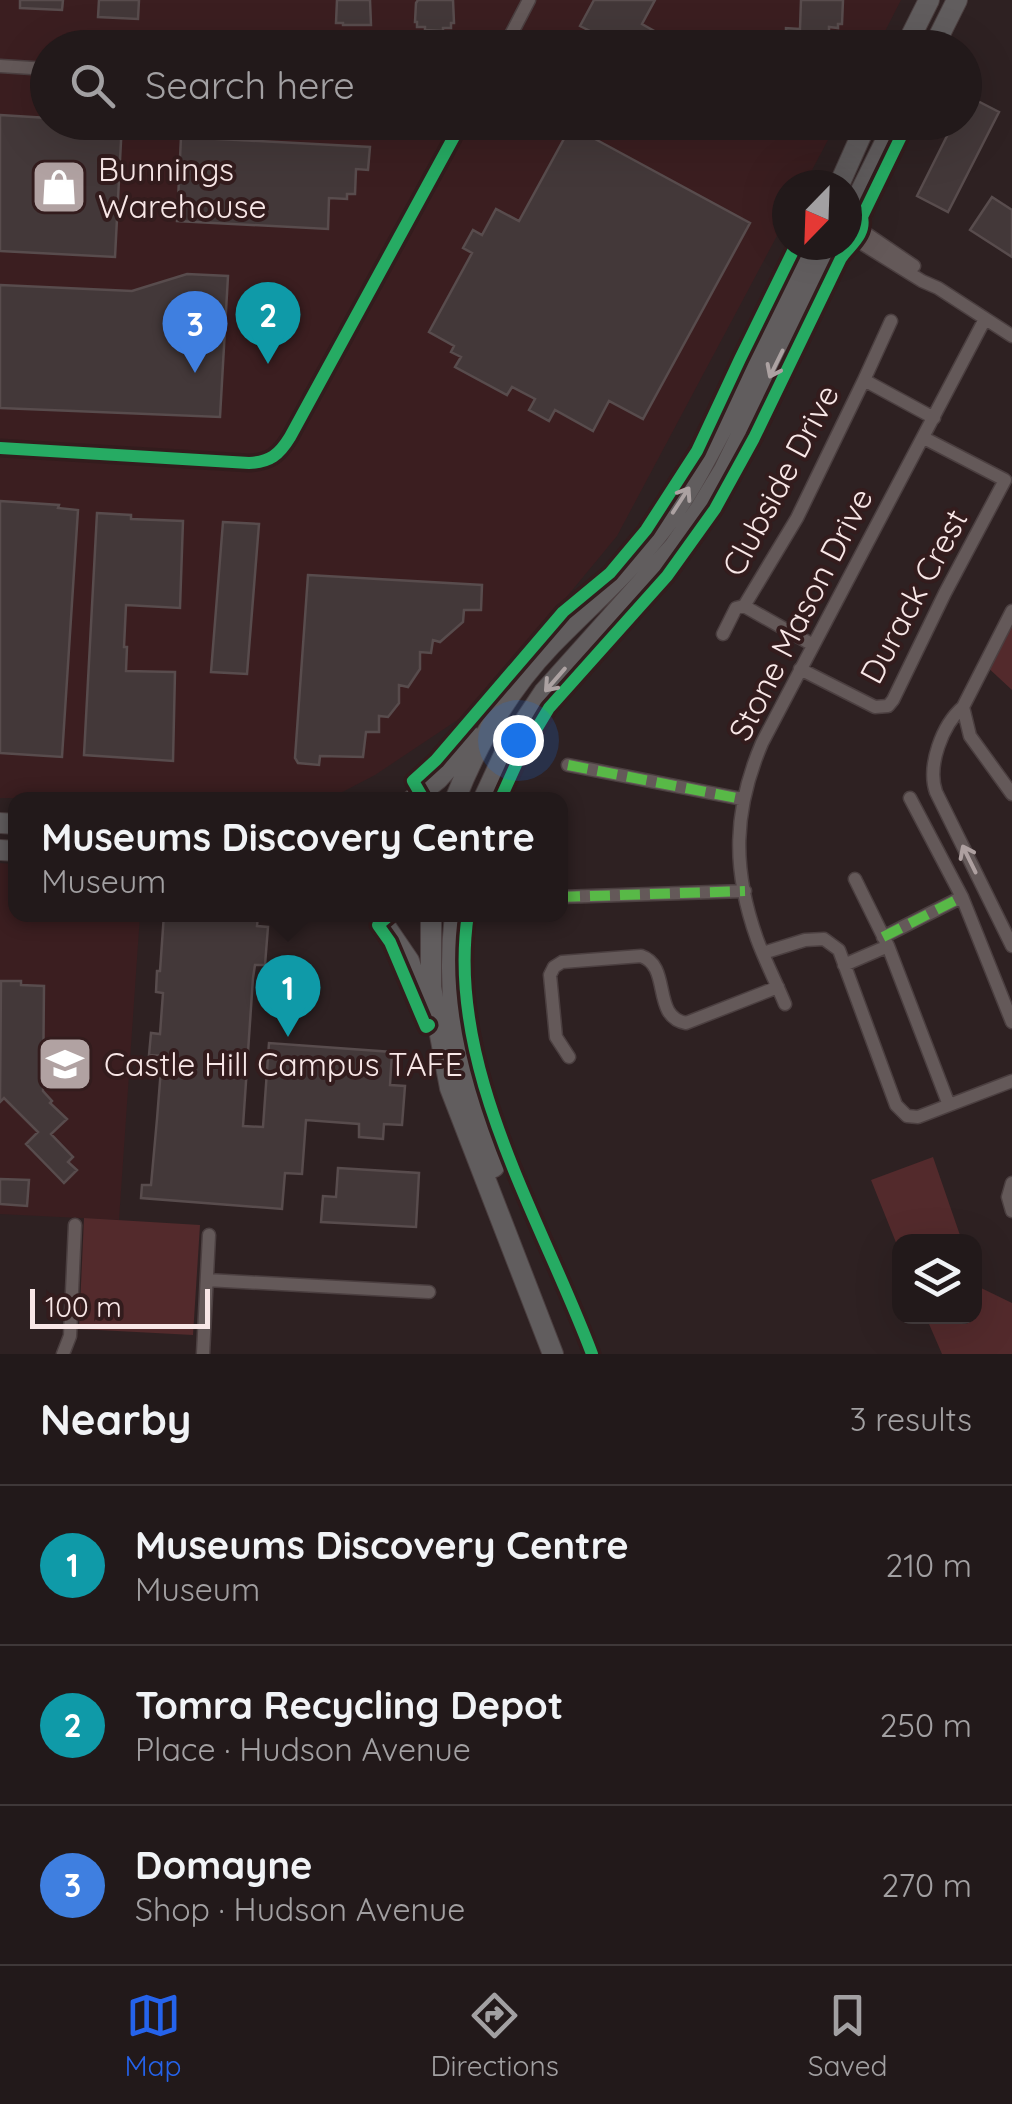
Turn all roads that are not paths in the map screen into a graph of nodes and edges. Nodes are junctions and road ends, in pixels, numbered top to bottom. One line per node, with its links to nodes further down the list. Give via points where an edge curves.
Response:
1 (529, 0): 4 (street)
2 (929, 0): 5 (main road)
3 (957, 0): 6 (main road)
4 (513, 30)
5 (914, 30)
6 (942, 30)
7 (0, 66): 8 (street)
8 (30, 67)
9 (448, 140): 13 (street)
10 (452, 140): 13 (street)
11 (855, 140): 14 (main road)
12 (886, 140): 15 (main road)
13 (447, 150): 27 (street, via 277,456 249,463)
14 (844, 170)
15 (862, 189)
16 (862, 231): 20 (street)
17 (862, 243): 20 (street)
18 (805, 260): 36 (main road, one-way to 18, via 539,658 625,572 682,500)
19 (828, 260): 40 (main road, one-way to 40, via 701,508 544,692)
20 (938, 288): 21 (street)
21 (985, 319): 23 (street); 25 (street, Stone Mason Drive)
22 (891, 321): 24 (street, Clubside Drive)
23 (1012, 336)
24 (864, 380): 25 (street, Clubside Drive); 30 (street, Clubside Drive, via 797,518)
25 (934, 418): 26 (street, Stone Mason Drive)
26 (924, 438): 29 (street); 33 (street, Stone Mason Drive)
27 (0, 448)
28 (1012, 466): 29 (street, Durack Crest)
29 (1005, 480): 34 (street, Durack Crest, via 888,706 876,707)
30 (744, 606): 32 (street, Clubside Drive, via 736,608); 33 (street, Clubside Drive)
31 (1012, 611): 35 (street)
32 (722, 634)
33 (813, 646): 34 (street, Stone Mason Drive)
34 (800, 669): 43 (street, Stone Mason Drive)
35 (962, 707): 41 (street, via 970,736); 52 (street, one-way to 35, via 933,784 938,749)
36 (494, 718): 38 (main road); 39 (main road)
37 (568, 765): 43 (street)
38 (422, 792)
39 (458, 792)
40 (487, 792)
41 (1012, 794)
42 (910, 798): 47 (street)
43 (742, 799): 45 (street, Stone Mason Drive)
44 (855, 878): 51 (street)
45 (745, 890): 46 (street); 53 (street, Stone Mason Drive)
46 (568, 896)
47 (962, 897): 51 (street); 57 (street)
48 (383, 922): 60 (main road, via 414,971)
49 (432, 922): 60 (main road, via 432,987)
50 (453, 922): 71 (main road, via 452,996 461,1062 503,1194)
51 (886, 941): 54 (street); 61 (street)
52 (1012, 946)
53 (763, 953): 54 (street, via 824,939 839,950); 55 (street, Stone Mason Drive)
54 (844, 965): 61 (street, via 896,1104 918,1117)
55 (778, 987): 56 (street, Stone Mason Drive); 58 (street, via 676,1021 650,958 562,962 550,975 556,1037)
56 (785, 1004)
57 (1012, 1022)
58 (568, 1057)
59 (1012, 1081): 61 (street)
60 (450, 1088): 70 (main road)
61 (949, 1105)
62 (1012, 1183): 63 (street)
63 (1012, 1212)
64 (75, 1225): 68 (street, via 70,1336)
65 (209, 1235): 66 (street)
66 (207, 1280): 67 (street); 69 (street)
67 (428, 1292)
68 (63, 1354)
69 (203, 1354)
70 (552, 1354)
71 (567, 1354)

